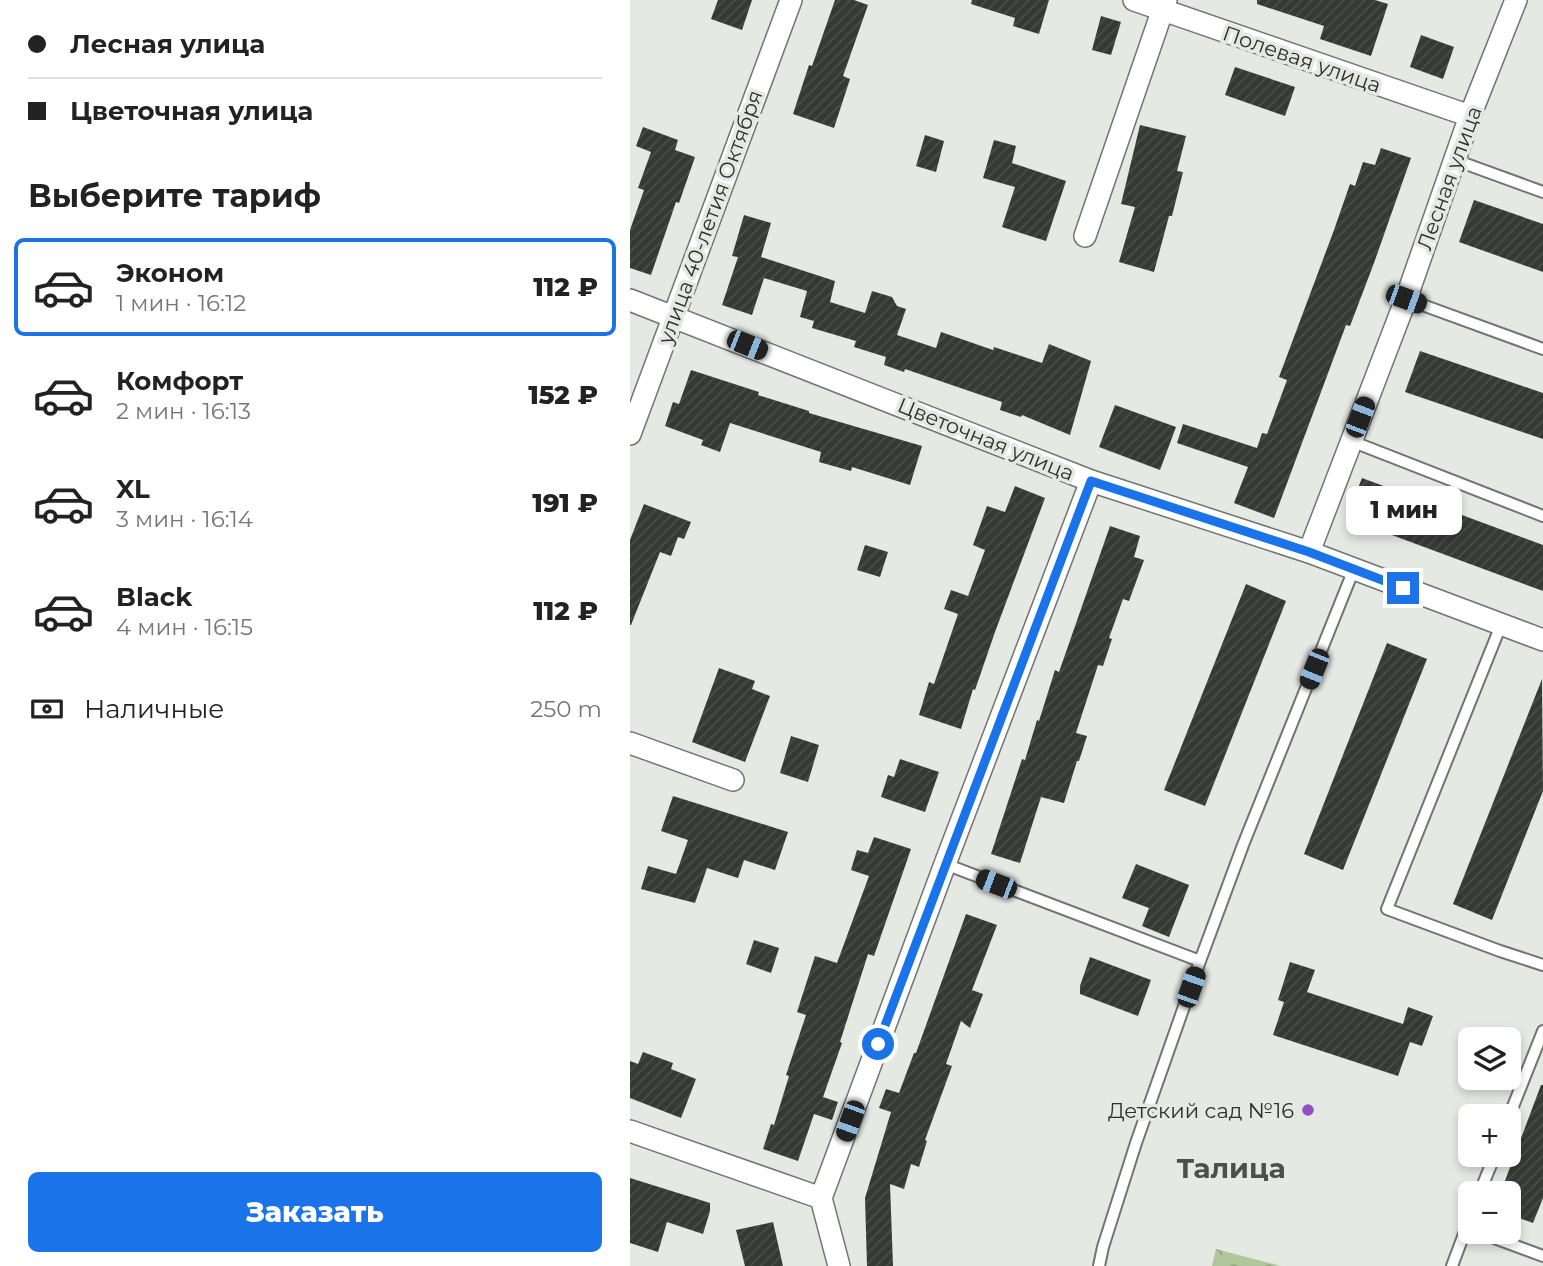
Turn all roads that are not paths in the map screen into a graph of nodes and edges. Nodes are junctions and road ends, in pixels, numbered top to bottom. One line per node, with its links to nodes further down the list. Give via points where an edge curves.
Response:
1 (791, 0): 11 (street, улица 40-летия Октября)
2 (1134, 0): 4 (street, Полевая улица)
3 (1516, 0): 5 (street, Лесная улица)
4 (1164, 5): 5 (street, Полевая улица); 8 (street)
5 (1470, 116): 6 (street, Лесная улица)
6 (1455, 160): 7 (lane); 9 (street, Лесная улица)
7 (1543, 192)
8 (1085, 236)
9 (1406, 299): 12 (lane); 14 (street, Лесная улица)
10 (630, 300): 11 (street, Цветочная улица)
11 (673, 316): 13 (street, улица 40-летия Октября); 15 (street, Цветочная улица)
12 (1543, 349)
13 (630, 434)
14 (1351, 441): 16 (lane); 17 (street, Лесная улица)
15 (1091, 481): 17 (street, Цветочная улица); 23 (street)
16 (1543, 516)
17 (1309, 552): 18 (street, Цветочная улица)
18 (1354, 569): 19 (street, Цветочная улица); 24 (lane)
19 (1501, 625): 20 (street, Цветочная улица); 25 (lane, via 1387,909)
20 (1543, 640)
21 (630, 743): 22 (street)
22 (733, 780)
23 (945, 864): 24 (lane); 29 (street)
24 (1200, 961): 34 (lane, via 1136,1143)
25 (1543, 965)
26 (1543, 1031): 27 (lane)
27 (1514, 1104)
28 (630, 1132): 29 (street)
29 (821, 1198): 33 (street)
30 (1461, 1244): 35 (lane)
31 (1510, 1244): 32 (lane)
32 (1543, 1256)
33 (839, 1266)
34 (1099, 1266)
35 (1452, 1266)

